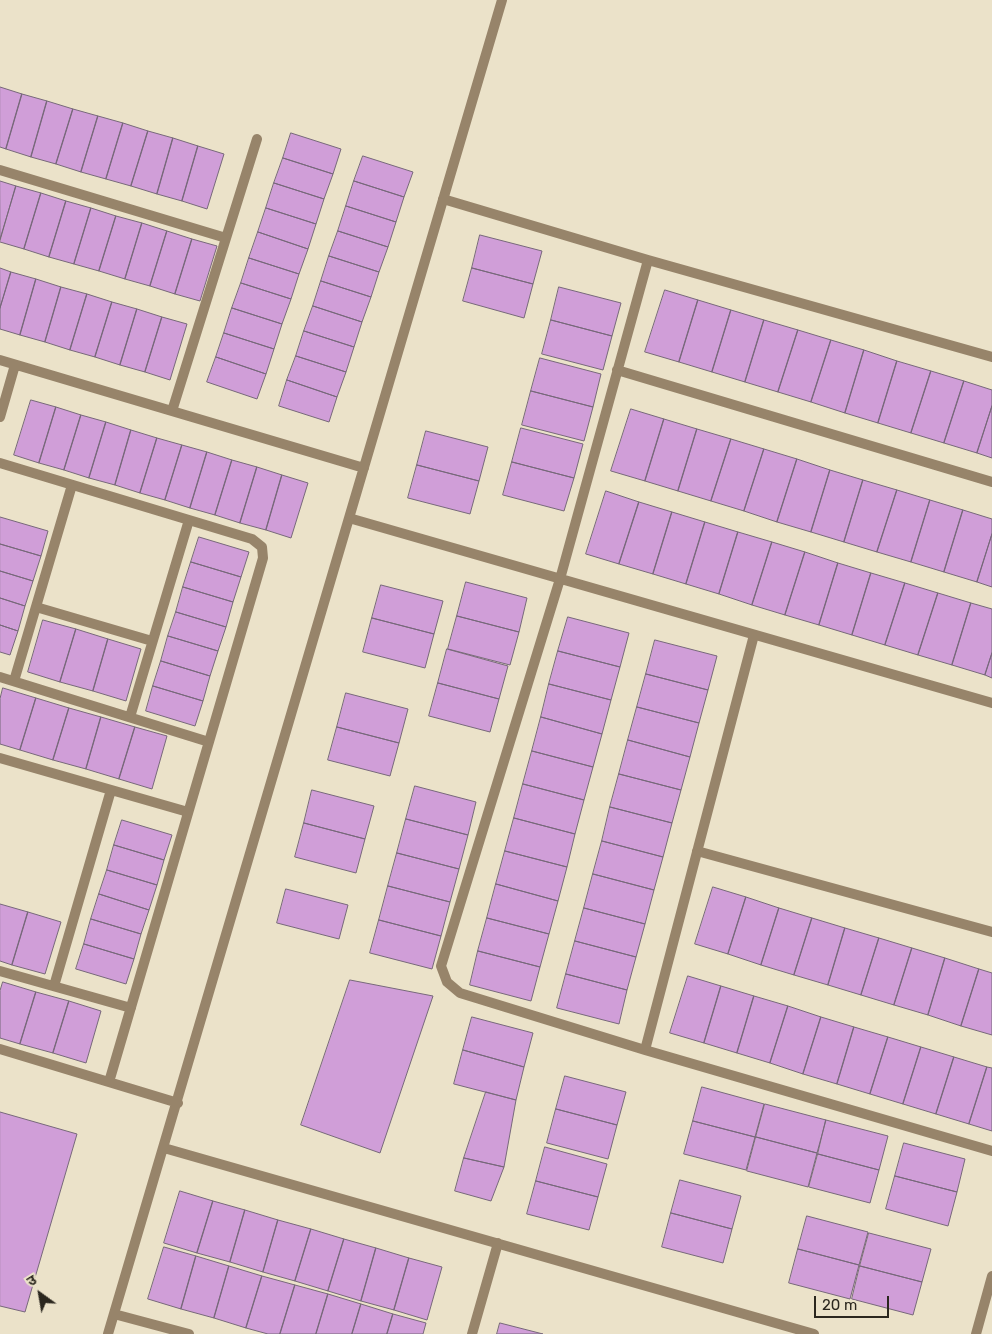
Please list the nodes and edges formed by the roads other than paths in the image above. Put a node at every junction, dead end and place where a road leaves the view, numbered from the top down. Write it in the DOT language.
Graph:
graph roads {
  1 [pos="502,0"];
  2 [pos="257,139"];
  3 [pos="0,170"];
  4 [pos="443,199"];
  5 [pos="226,238"];
  6 [pos="648,260"];
  7 [pos="992,357"];
  8 [pos="0,360"];
  9 [pos="15,365"];
  10 [pos="618,370"];
  11 [pos="172,411"];
  12 [pos="0,417"];
  13 [pos="0,464"];
  14 [pos="364,468"];
  15 [pos="992,482"];
  16 [pos="72,485"];
  17 [pos="349,518"];
  18 [pos="189,520"];
  19 [pos="560,579"];
  20 [pos="36,607"];
  21 [pos="754,635"];
  22 [pos="152,641"];
  23 [pos="0,677"];
  24 [pos="14,681"];
  25 [pos="992,704"];
  26 [pos="130,717"];
  27 [pos="209,742"];
  28 [pos="0,758"];
  29 [pos="111,790"];
  30 [pos="188,812"];
  31 [pos="697,851"];
  32 [pos="992,932"];
  33 [pos="0,971"];
  34 [pos="54,986"];
  35 [pos="131,1008"];
  36 [pos="0,1049"];
  37 [pos="645,1050"];
  38 [pos="109,1082"];
  39 [pos="178,1103"];
  40 [pos="164,1148"];
  41 [pos="992,1151"];
  42 [pos="498,1243"];
  43 [pos="992,1276"];
  44 [pos="114,1314"];
  45 [pos="108,1334"];
  46 [pos="189,1334"];
  47 [pos="472,1334"];
  48 [pos="814,1334"];
  49 [pos="976,1334"];
  1 -- 4 [label="street"];
  2 -- 5 [label="street"];
  3 -- 5 [label="street"];
  4 -- 6 [label="street"];
  4 -- 14 [label="street"];
  5 -- 11 [label="street"];
  6 -- 7 [label="street"];
  6 -- 10 [label="street"];
  8 -- 9 [label="street"];
  9 -- 11 [label="street"];
  9 -- 12 [label="street"];
  10 -- 15 [label="street"];
  10 -- 19 [label="street"];
  11 -- 14 [label="street"];
  13 -- 16 [label="street"];
  14 -- 17 [label="street"];
  16 -- 18 [label="street"];
  16 -- 20 [label="street"];
  17 -- 19 [label="street"];
  17 -- 39 [label="street"];
  18 -- 22 [label="street"];
  18 -- 27 [label="street"];
  19 -- 21 [label="street"];
  19 -- 37 [label="street"];
  20 -- 22 [label="street"];
  20 -- 24 [label="street"];
  21 -- 25 [label="street"];
  21 -- 31 [label="street"];
  22 -- 26 [label="street"];
  23 -- 24 [label="street"];
  24 -- 26 [label="street"];
  26 -- 27 [label="street"];
  27 -- 30 [label="street"];
  28 -- 29 [label="street"];
  29 -- 30 [label="street"];
  29 -- 34 [label="street"];
  30 -- 35 [label="street"];
  31 -- 32 [label="street"];
  31 -- 37 [label="street"];
  33 -- 34 [label="street"];
  34 -- 35 [label="street"];
  35 -- 38 [label="street"];
  36 -- 38 [label="street"];
  37 -- 41 [label="street"];
  38 -- 39 [label="street"];
  39 -- 40 [label="street"];
  40 -- 42 [label="street"];
  40 -- 44 [label="street"];
  42 -- 47 [label="street"];
  42 -- 48 [label="street"];
  43 -- 49 [label="street"];
  44 -- 45 [label="street"];
  44 -- 46 [label="street"];
}
